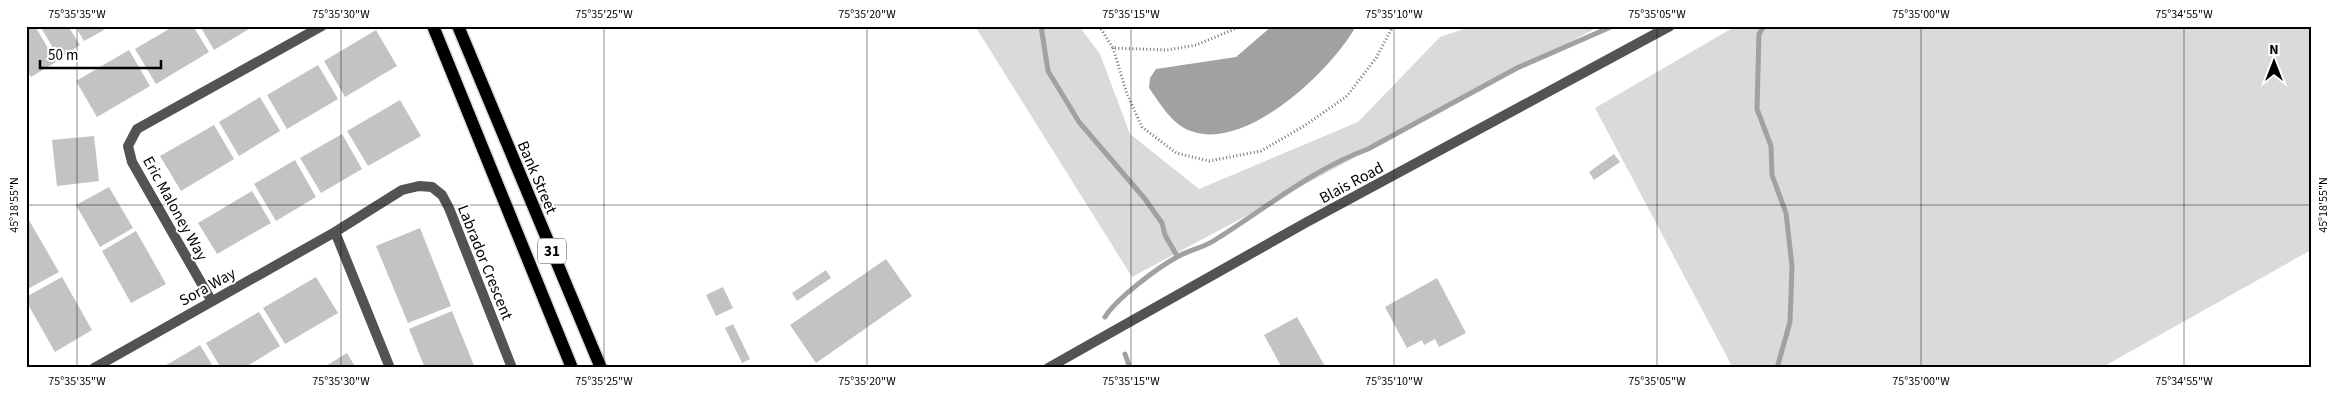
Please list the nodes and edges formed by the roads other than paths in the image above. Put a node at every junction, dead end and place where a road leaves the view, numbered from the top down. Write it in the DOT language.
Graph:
graph roads {
  1 [pos="322,26"];
  2 [pos="433,26"];
  3 [pos="458,26"];
  4 [pos="1670,26"];
  5 [pos="335,232"];
  6 [pos="211,300"];
  7 [pos="94,368"];
  8 [pos="390,368"];
  9 [pos="512,368"];
  10 [pos="572,368"];
  11 [pos="601,368"];
  12 [pos="1048,368"];
  1 -- 6 [label="street, Eric Maloney Way"];
  2 -- 10 [label="main road, 31"];
  3 -- 11 [label="main road, Bank Street / 31"];
  4 -- 12 [label="street, Blais Road"];
  5 -- 6 [label="street, Sora Way"];
  5 -- 8 [label="street"];
  5 -- 9 [label="street, Labrador Crescent"];
  6 -- 7 [label="street, Sora Way"];
}
